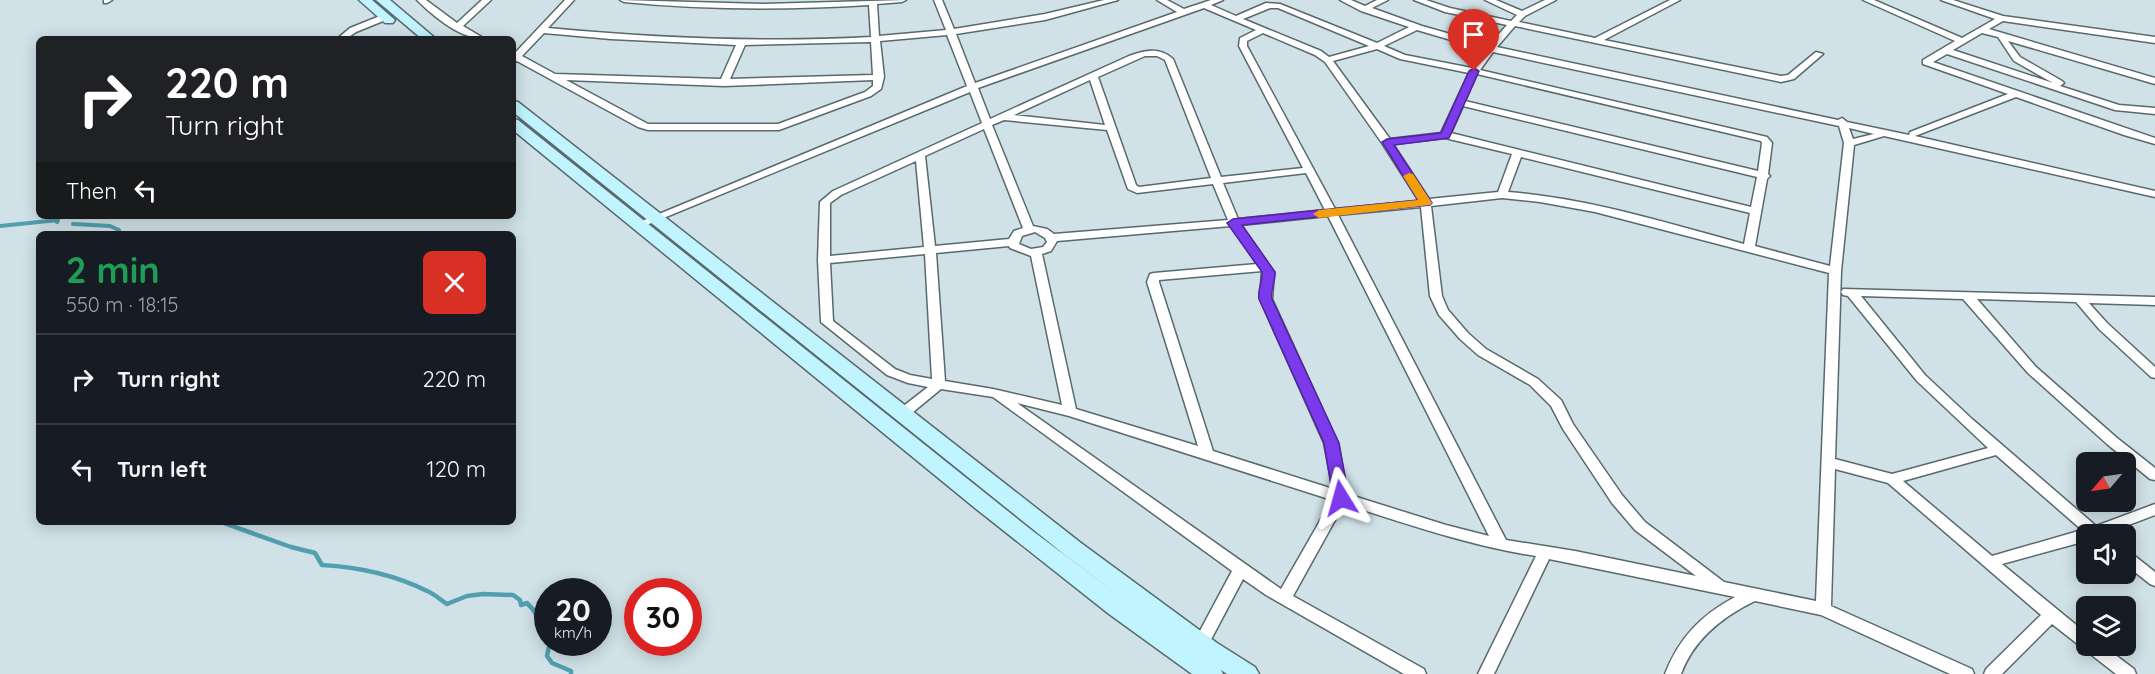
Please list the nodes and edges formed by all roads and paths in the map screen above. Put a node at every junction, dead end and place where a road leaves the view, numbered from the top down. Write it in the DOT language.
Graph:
graph roads {
  1 [pos="365,0"];
  2 [pos="382,0"];
  3 [pos="421,0"];
  4 [pos="487,0"];
  5 [pos="570,0"];
  6 [pos="624,0"];
  7 [pos="902,0"];
  8 [pos="938,0"];
  9 [pos="1114,0"];
  10 [pos="1161,0"];
  11 [pos="1219,0"];
  12 [pos="1344,0"];
  13 [pos="1384,0"];
  14 [pos="1418,0"];
  15 [pos="1489,0"];
  16 [pos="1552,0"];
  17 [pos="1676,0"];
  18 [pos="1867,0"];
  19 [pos="1945,0"];
  20 [pos="873,1"];
  21 [pos="1203,5"];
  22 [pos="1364,5"];
  23 [pos="1183,12"];
  24 [pos="1522,14"];
  25 [pos="385,17"];
  26 [pos="1236,18"];
  27 [pos="2002,18"];
  28 [pos="1513,24"];
  29 [pos="1417,26"];
  30 [pos="457,27"];
  31 [pos="540,30"];
  32 [pos="1263,30"];
  33 [pos="1982,30"];
  34 [pos="949,32"];
  35 [pos="344,36"];
  36 [pos="407,36"];
  37 [pos="426,36"];
  38 [pos="475,36"];
  39 [pos="2001,36"];
  40 [pos="876,38"];
  41 [pos="2133,38"];
  42 [pos="1962,40"];
  43 [pos="2155,40"];
  44 [pos="1595,41"];
  45 [pos="741,43"];
  46 [pos="1493,46"];
  47 [pos="1375,47"];
  48 [pos="2155,48"];
  49 [pos="1944,50"];
  50 [pos="1819,54"];
  51 [pos="516,55"];
  52 [pos="516,58"];
  53 [pos="1328,60"];
  54 [pos="1474,71"];
  55 [pos="551,76"];
  56 [pos="1093,76"];
  57 [pos="879,77"];
  58 [pos="2155,81"];
  59 [pos="724,83"];
  60 [pos="973,87"];
  61 [pos="2016,94"];
  62 [pos="2084,97"];
  63 [pos="1459,102"];
  64 [pos="516,108"];
  65 [pos="2118,108"];
  66 [pos="2155,111"];
  67 [pos="1001,117"];
  68 [pos="1842,122"];
  69 [pos="988,123"];
  70 [pos="516,125"];
  71 [pos="1111,128"];
  72 [pos="1883,134"];
  73 [pos="1913,134"];
  74 [pos="2127,134"];
  75 [pos="1445,135"];
  76 [pos="2155,141"];
  77 [pos="1387,142"];
  78 [pos="1849,143"];
  79 [pos="1948,145"];
  80 [pos="1517,153"];
  81 [pos="920,154"];
  82 [pos="1309,170"];
  83 [pos="1765,176"];
  84 [pos="1217,180"];
  85 [pos="2129,185"];
  86 [pos="2155,188"];
  87 [pos="2155,194"];
  88 [pos="1502,195"];
  89 [pos="1426,203"];
  90 [pos="1754,212"];
  91 [pos="1332,213"];
  92 [pos="648,220"];
  93 [pos="1233,223"];
  94 [pos="1029,230"];
  95 [pos="1051,238"];
  96 [pos="1013,242"];
  97 [pos="1749,248"];
  98 [pos="930,249"];
  99 [pos="1036,253"];
  100 [pos="824,260"];
  101 [pos="1266,267"];
  102 [pos="1835,271"];
  103 [pos="1835,292"];
  104 [pos="1851,292"];
  105 [pos="1967,296"];
  106 [pos="2079,298"];
  107 [pos="2155,301"];
  108 [pos="2155,374"];
  109 [pos="939,384"];
  110 [pos="993,393"];
  111 [pos="1070,412"];
  112 [pos="902,414"];
  113 [pos="1997,450"];
  114 [pos="1206,454"];
  115 [pos="1828,462"];
  116 [pos="2155,475"];
  117 [pos="1892,479"];
  118 [pos="1341,498"];
  119 [pos="2155,509"];
  120 [pos="2081,524"];
  121 [pos="2117,524"];
  122 [pos="2076,538"];
  123 [pos="1501,545"];
  124 [pos="1545,552"];
  125 [pos="1990,562"];
  126 [pos="2136,565"];
  127 [pos="1241,569"];
  128 [pos="2155,580"];
  129 [pos="1722,588"];
  130 [pos="1753,595"];
  131 [pos="1284,598"];
  132 [pos="1823,609"];
  133 [pos="2051,615"];
  134 [pos="2076,634"];
  135 [pos="1201,644"];
  136 [pos="2104,656"];
  137 [pos="1211,674"];
  138 [pos="1246,674"];
  139 [pos="1418,674"];
  140 [pos="1486,674"];
  141 [pos="1673,674"];
  142 [pos="1966,674"];
  143 [pos="1992,674"];
  144 [pos="2128,674"];
  1 -- 25 [label="main road"];
  2 -- 37 [label="main road"];
  3 -- 30 [label="street"];
  4 -- 30 [label="street"];
  5 -- 31 [label="street"];
  6 -- 20 [label="street"];
  7 -- 20 [label="street"];
  8 -- 34 [label="street"];
  9 -- 34 [label="street"];
  10 -- 23 [label="street"];
  11 -- 21 [label="street"];
  12 -- 22 [label="street"];
  13 -- 22 [label="street"];
  14 -- 28 [label="street"];
  15 -- 24 [label="street"];
  16 -- 24 [label="street"];
  17 -- 44 [label="street"];
  18 -- 42 [label="street"];
  19 -- 27 [label="street"];
  20 -- 40 [label="street"];
  21 -- 23 [label="street"];
  21 -- 26 [label="street"];
  22 -- 29 [label="street"];
  23 -- 60 [label="street"];
  24 -- 28 [label="street"];
  25 -- 35 [label="street"];
  25 -- 36 [label="main road"];
  26 -- 32 [label="street"];
  26 -- 47 [label="street"];
  27 -- 33 [label="street"];
  27 -- 41 [label="street"];
  28 -- 44 [label="street"];
  28 -- 46 [label="street"];
  29 -- 46 [label="street"];
  29 -- 47 [label="street"];
  30 -- 38 [label="street"];
  31 -- 45 [label="street"];
  31 -- 51 [label="street"];
  32 -- 53 [label="street"];
  32 -- 82 [label="street"];
  33 -- 39 [label="street"];
  33 -- 42 [label="street"];
  34 -- 40 [label="street"];
  34 -- 60 [label="street"];
  39 -- 58 [label="street"];
  39 -- 62 [label="street"];
  40 -- 45 [label="street"];
  40 -- 57 [label="street"];
  41 -- 43 [label="street"];
  41 -- 48 [label="street"];
  42 -- 49 [label="street"];
  44 -- 50 [label="street"];
  45 -- 59 [label="street"];
  46 -- 54 [label="street"];
  46 -- 68 [label="street"];
  47 -- 53 [label="street"];
  47 -- 54 [label="street"];
  49 -- 61 [label="street"];
  49 -- 62 [label="street"];
  52 -- 55 [label="street"];
  53 -- 77 [label="street"];
  54 -- 63 [label="street"];
  54 -- 83 [label="street"];
  55 -- 57 [label="street"];
  55 -- 59 [label="street"];
  56 -- 67 [label="street"];
  56 -- 71 [label="street"];
  56 -- 84 [label="street"];
  57 -- 59 [label="street"];
  60 -- 69 [label="street"];
  60 -- 92 [label="street"];
  61 -- 73 [label="street"];
  61 -- 74 [label="street"];
  62 -- 65 [label="street"];
  63 -- 75 [label="street"];
  63 -- 83 [label="street"];
  64 -- 92 [label="main road"];
  65 -- 66 [label="street"];
  65 -- 74 [label="street"];
  67 -- 69 [label="street"];
  67 -- 71 [label="street"];
  68 -- 72 [label="street"];
  68 -- 73 [label="street"];
  68 -- 78 [label="street"];
  69 -- 81 [label="street"];
  69 -- 94 [label="street"];
  70 -- 92 [label="main road"];
  71 -- 84 [label="street"];
  72 -- 78 [label="street"];
  72 -- 79 [label="street"];
  73 -- 79 [label="street"];
  74 -- 76 [label="street"];
  75 -- 77 [label="street"];
  75 -- 80 [label="street"];
  77 -- 89 [label="street"];
  78 -- 102 [label="street"];
  79 -- 85 [label="street"];
  80 -- 88 [label="street"];
  80 -- 90 [label="street"];
  81 -- 98 [label="street"];
  81 -- 100 [label="street"];
  82 -- 84 [label="street"];
  82 -- 91 [label="street"];
  83 -- 90 [label="street"];
  84 -- 93 [label="street"];
  85 -- 86 [label="street"];
  85 -- 87 [label="street"];
  88 -- 89 [label="street"];
  88 -- 97 [label="street"];
  89 -- 91 [label="street"];
  89 -- 129 [label="street"];
  90 -- 97 [label="street"];
  91 -- 93 [label="street"];
  91 -- 123 [label="street"];
  92 -- 112 [label="main road"];
  92 -- 137 [label="main road"];
  93 -- 95 [label="street"];
  93 -- 101 [label="street"];
  94 -- 95 [label="street"];
  94 -- 96 [label="street"];
  95 -- 99 [label="street"];
  96 -- 98 [label="street"];
  96 -- 99 [label="street"];
  97 -- 102 [label="street"];
  98 -- 100 [label="street"];
  98 -- 109 [label="street"];
  99 -- 111 [label="street"];
  100 -- 109 [label="street"];
  101 -- 114 [label="street"];
  101 -- 118 [label="street"];
  102 -- 103 [label="street"];
  103 -- 104 [label="street"];
  103 -- 115 [label="street"];
  104 -- 105 [label="street"];
  104 -- 113 [label="street"];
  105 -- 106 [label="street"];
  105 -- 116 [label="street"];
  106 -- 107 [label="street"];
  106 -- 108 [label="street"];
  109 -- 110 [label="street"];
  109 -- 112 [label="street"];
  110 -- 111 [label="street"];
  110 -- 127 [label="street"];
  111 -- 114 [label="street"];
  112 -- 135 [label="main road"];
  113 -- 117 [label="street"];
  113 -- 120 [label="street"];
  114 -- 118 [label="street"];
  115 -- 117 [label="street"];
  115 -- 132 [label="street"];
  117 -- 125 [label="street"];
  118 -- 123 [label="street"];
  118 -- 131 [label="street"];
  119 -- 121 [label="street"];
  122 -- 125 [label="street"];
  123 -- 124 [label="street"];
  124 -- 129 [label="street"];
  124 -- 140 [label="street"];
  125 -- 133 [label="street"];
  126 -- 128 [label="street"];
  127 -- 131 [label="street"];
  127 -- 135 [label="street"];
  129 -- 130 [label="street"];
  130 -- 132 [label="street"];
  130 -- 141 [label="street"];
  131 -- 139 [label="street"];
  132 -- 142 [label="street"];
  133 -- 134 [label="street"];
  133 -- 143 [label="street"];
  135 -- 138 [label="main road"];
  136 -- 144 [label="street"];
}
